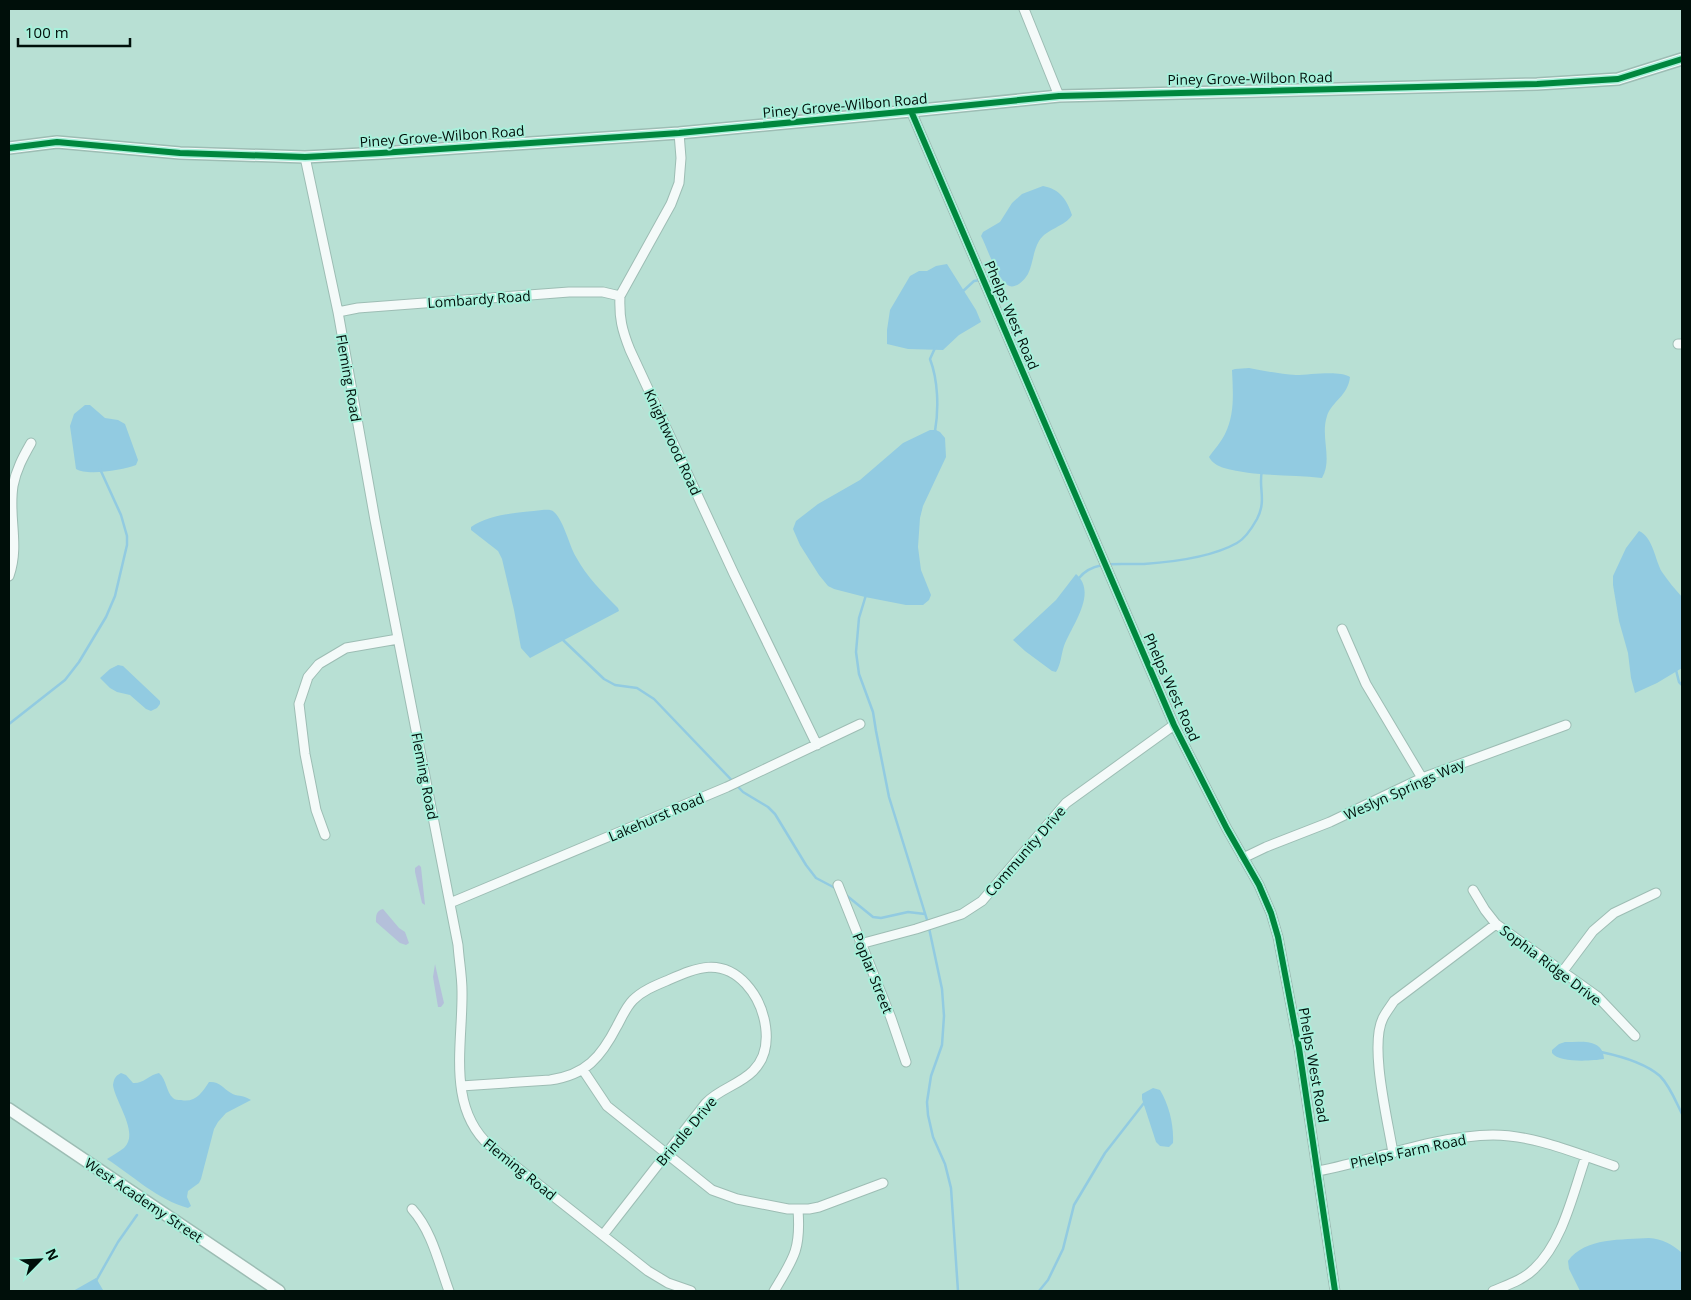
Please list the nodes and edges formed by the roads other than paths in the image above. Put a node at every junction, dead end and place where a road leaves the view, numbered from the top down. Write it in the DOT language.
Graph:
graph roads {
  1 [pos="1024,9"];
  2 [pos="1682,59"];
  3 [pos="1059,96"];
  4 [pos="911,111"];
  5 [pos="680,133"];
  6 [pos="9,148"];
  7 [pos="305,157"];
  8 [pos="620,296"];
  9 [pos="338,312"];
  10 [pos="31,443"];
  11 [pos="9,576"];
  12 [pos="1342,629"];
  13 [pos="398,639"];
  14 [pos="860,724"];
  15 [pos="1566,724"];
  16 [pos="1174,725"];
  17 [pos="817,745"];
  18 [pos="1422,778"];
  19 [pos="325,835"];
  20 [pos="1243,858"];
  21 [pos="838,885"];
  22 [pos="1473,890"];
  23 [pos="1656,893"];
  24 [pos="450,903"];
  25 [pos="1496,924"];
  26 [pos="860,944"];
  27 [pos="1563,971"];
  28 [pos="1635,1036"];
  29 [pos="906,1062"];
  30 [pos="583,1070"];
  31 [pos="461,1086"];
  32 [pos="9,1109"];
  33 [pos="1394,1153"];
  34 [pos="666,1154"];
  35 [pos="1586,1156"];
  36 [pos="1614,1166"];
  37 [pos="1318,1171"];
  38 [pos="883,1183"];
  39 [pos="412,1209"];
  40 [pos="798,1210"];
  41 [pos="602,1235"];
  42 [pos="1515,1287"];
  43 [pos="278,1291"];
  44 [pos="449,1291"];
  45 [pos="691,1291"];
  46 [pos="774,1291"];
  47 [pos="1335,1291"];
  48 [pos="1493,1291"];
  1 -- 3 [label="street"];
  2 -- 3 [label="street, Piney Grove-Wilbon Road"];
  3 -- 4 [label="street, Piney Grove-Wilbon Road"];
  4 -- 5 [label="street, Piney Grove-Wilbon Road"];
  4 -- 16 [label="street, Phelps West Road"];
  5 -- 7 [label="street, Piney Grove-Wilbon Road"];
  5 -- 8 [label="street"];
  6 -- 7 [label="street, Piney Grove-Wilbon Road"];
  7 -- 9 [label="street, Fleming Road"];
  8 -- 9 [label="street, Lombardy Road"];
  8 -- 17 [label="street, Knightwood Road"];
  9 -- 13 [label="street, Fleming Road"];
  10 -- 11 [label="street"];
  12 -- 18 [label="street"];
  13 -- 19 [label="street"];
  13 -- 24 [label="street, Fleming Road"];
  14 -- 17 [label="street, Lakehurst Road"];
  15 -- 18 [label="street, Weslyn Springs Way"];
  16 -- 20 [label="street, Phelps West Road"];
  16 -- 26 [label="street, Community Drive"];
  17 -- 24 [label="street, Lakehurst Road"];
  18 -- 20 [label="street, Weslyn Springs Way"];
  20 -- 37 [label="street, Phelps West Road"];
  21 -- 26 [label="street, Poplar Street"];
  22 -- 25 [label="street, Sophia Ridge Drive"];
  23 -- 27 [label="street"];
  24 -- 31 [label="street, Fleming Road"];
  25 -- 27 [label="street, Sophia Ridge Drive"];
  25 -- 33 [label="street"];
  26 -- 29 [label="street, Poplar Street"];
  27 -- 28 [label="street, Sophia Ridge Drive"];
  30 -- 31 [label="street, Brindle Drive"];
  30 -- 34 [label="street"];
  30 -- 34 [label="street, Brindle Drive"];
  31 -- 41 [label="street, Fleming Road"];
  32 -- 43 [label="street, West Academy Street"];
  33 -- 35 [label="street, Phelps Farm Road"];
  33 -- 37 [label="street, Phelps Farm Road"];
  34 -- 40 [label="street"];
  34 -- 41 [label="street, Brindle Drive"];
  35 -- 36 [label="street, Phelps Farm Road"];
  35 -- 42 [label="street"];
  37 -- 47 [label="street, Phelps West Road"];
  38 -- 40 [label="street"];
  39 -- 44 [label="street"];
  40 -- 46 [label="street"];
  41 -- 45 [label="street, Fleming Road"];
  42 -- 48 [label="street"];
}
